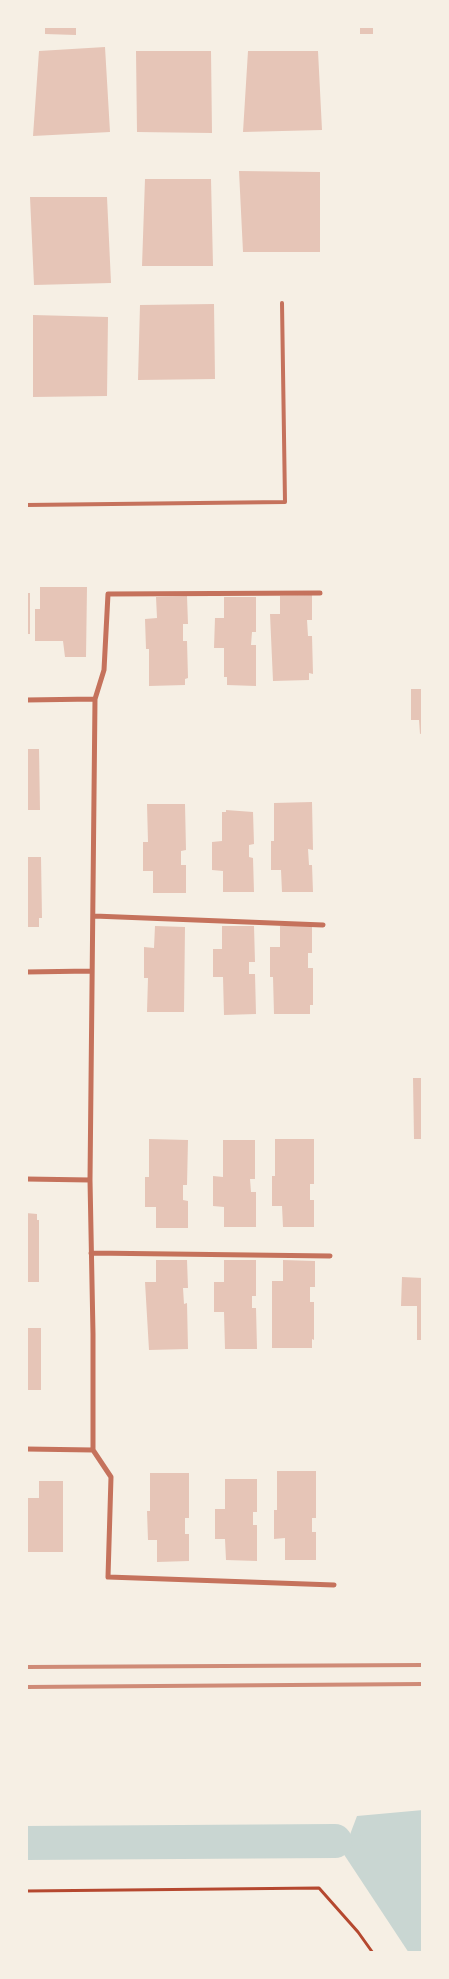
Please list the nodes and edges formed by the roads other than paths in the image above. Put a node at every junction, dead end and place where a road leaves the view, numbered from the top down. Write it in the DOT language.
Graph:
graph roads {
  1 [pos="282,303"];
  2 [pos="26,505"];
  3 [pos="320,593"];
  4 [pos="95,699"];
  5 [pos="26,700"];
  6 [pos="94,916"];
  7 [pos="324,926"];
  8 [pos="91,971"];
  9 [pos="26,972"];
  10 [pos="26,1179"];
  11 [pos="90,1180"];
  12 [pos="91,1253"];
  13 [pos="330,1256"];
  14 [pos="26,1449"];
  15 [pos="93,1450"];
  16 [pos="334,1585"];
  1 -- 2 [label="lane"];
  3 -- 4 [label="street"];
  4 -- 5 [label="street"];
  4 -- 6 [label="street"];
  6 -- 7 [label="street"];
  6 -- 8 [label="street"];
  8 -- 9 [label="street"];
  8 -- 11 [label="street"];
  10 -- 11 [label="street"];
  11 -- 12 [label="street"];
  12 -- 13 [label="street"];
  12 -- 15 [label="street"];
  14 -- 15 [label="street"];
  15 -- 16 [label="street"];
}
